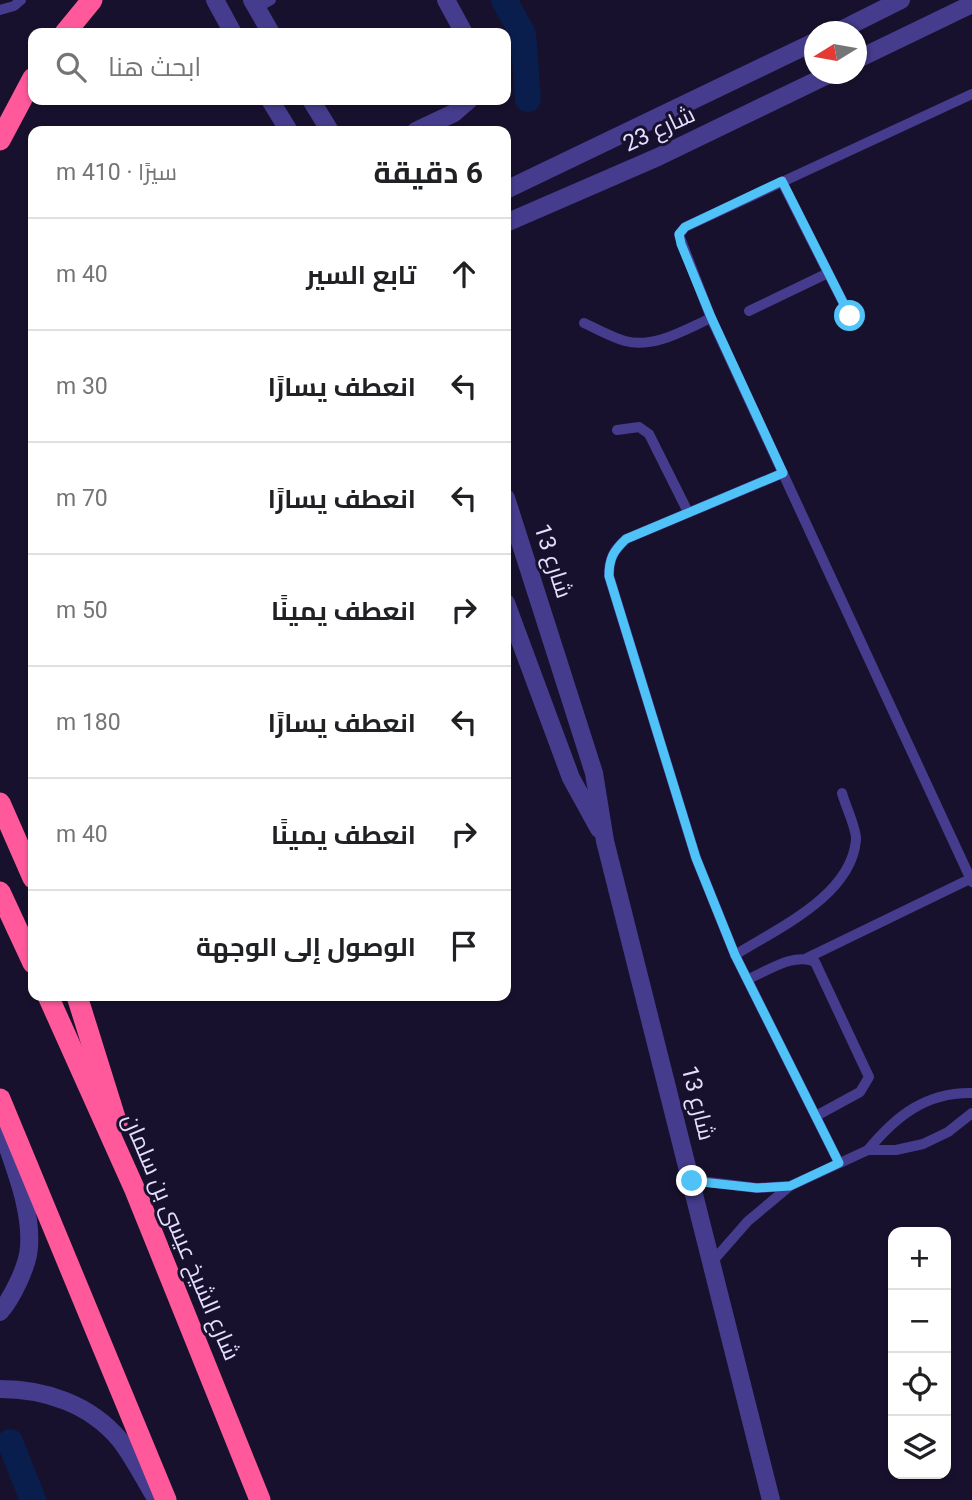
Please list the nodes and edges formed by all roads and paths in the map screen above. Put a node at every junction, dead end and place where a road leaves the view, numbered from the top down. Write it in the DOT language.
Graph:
graph roads {
  1 [pos="21,0"];
  2 [pos="92,0"];
  3 [pos="215,0"];
  4 [pos="446,0"];
  5 [pos="901,0"];
  6 [pos="260,3"];
  7 [pos="972,4"];
  8 [pos="0,10"];
  9 [pos="859,21"];
  10 [pos="69,28"];
  11 [pos="230,28"];
  12 [pos="269,28"];
  13 [pos="461,28"];
  14 [pos="804,47"];
  15 [pos="867,56"];
  16 [pos="809,84"];
  17 [pos="28,87"];
  18 [pos="972,94"];
  19 [pos="273,105"];
  20 [pos="314,105"];
  21 [pos="463,105"];
  22 [pos="286,126"];
  23 [pos="327,126"];
  24 [pos="427,126"];
  25 [pos="0,140"];
  26 [pos="782,181"];
  27 [pos="511,186"];
  28 [pos="511,223"];
  29 [pos="828,273"];
  30 [pos="749,311"];
  31 [pos="850,316"];
  32 [pos="711,317"];
  33 [pos="584,323"];
  34 [pos="617,430"];
  35 [pos="783,473"];
  36 [pos="688,512"];
  37 [pos="511,514"];
  38 [pos="511,616"];
  39 [pos="842,793"];
  40 [pos="0,803"];
  41 [pos="605,841"];
  42 [pos="28,867"];
  43 [pos="971,881"];
  44 [pos="0,892"];
  45 [pos="28,951"];
  46 [pos="735,955"];
  47 [pos="807,958"];
  48 [pos="748,979"];
  49 [pos="50,1001"];
  50 [pos="79,1001"];
  51 [pos="972,1093"];
  52 [pos="0,1099"];
  53 [pos="972,1113"];
  54 [pos="816,1116"];
  55 [pos="0,1124"];
  56 [pos="868,1150"];
  57 [pos="839,1163"];
  58 [pos="692,1181"];
  59 [pos="790,1186"];
  60 [pos="135,1191"];
  61 [pos="712,1262"];
  62 [pos="0,1312"];
  63 [pos="0,1389"];
  64 [pos="157,1500"];
  65 [pos="166,1500"];
  66 [pos="260,1500"];
  67 [pos="771,1500"];
  1 -- 8 [label="lane"];
  2 -- 10 [label="highway"];
  3 -- 11 [label="street"];
  4 -- 13 [label="street"];
  5 -- 9 [label="street"];
  6 -- 12 [label="street"];
  7 -- 15 [label="street"];
  14 -- 27 [label="street, شارع 23"];
  16 -- 28 [label="street, شارع 23"];
  17 -- 25 [label="highway"];
  18 -- 26 [label="lane"];
  19 -- 22 [label="street"];
  20 -- 23 [label="street"];
  21 -- 24 [label="street"];
  26 -- 29 [label="lane"];
  26 -- 32 [label="lane"];
  29 -- 30 [label="lane"];
  29 -- 31 [label="lane"];
  32 -- 33 [label="lane"];
  32 -- 35 [label="lane"];
  34 -- 36 [label="lane"];
  35 -- 36 [label="lane"];
  35 -- 43 [label="lane"];
  36 -- 46 [label="lane"];
  37 -- 41 [label="street, شارع 13"];
  38 -- 41 [label="street, شارع 13"];
  39 -- 46 [label="lane"];
  40 -- 42 [label="highway"];
  41 -- 58 [label="street, شارع 13"];
  43 -- 47 [label="lane"];
  44 -- 45 [label="highway"];
  46 -- 48 [label="lane"];
  47 -- 48 [label="lane"];
  47 -- 54 [label="lane"];
  48 -- 54 [label="lane"];
  49 -- 60 [label="highway, شارع الشيخ عيسى بن سلمان"];
  50 -- 60 [label="highway"];
  51 -- 56 [label="lane"];
  52 -- 65 [label="highway"];
  53 -- 56 [label="lane"];
  54 -- 57 [label="lane"];
  55 -- 62 [label="street"];
  56 -- 57 [label="lane"];
  57 -- 59 [label="lane"];
  58 -- 59 [label="lane"];
  58 -- 61 [label="street, شارع 13"];
  59 -- 61 [label="lane"];
  60 -- 66 [label="highway, شارع الشيخ عيسى بن سلمان"];
  61 -- 67 [label="street, شارع 13"];
  63 -- 64 [label="street"];
}
